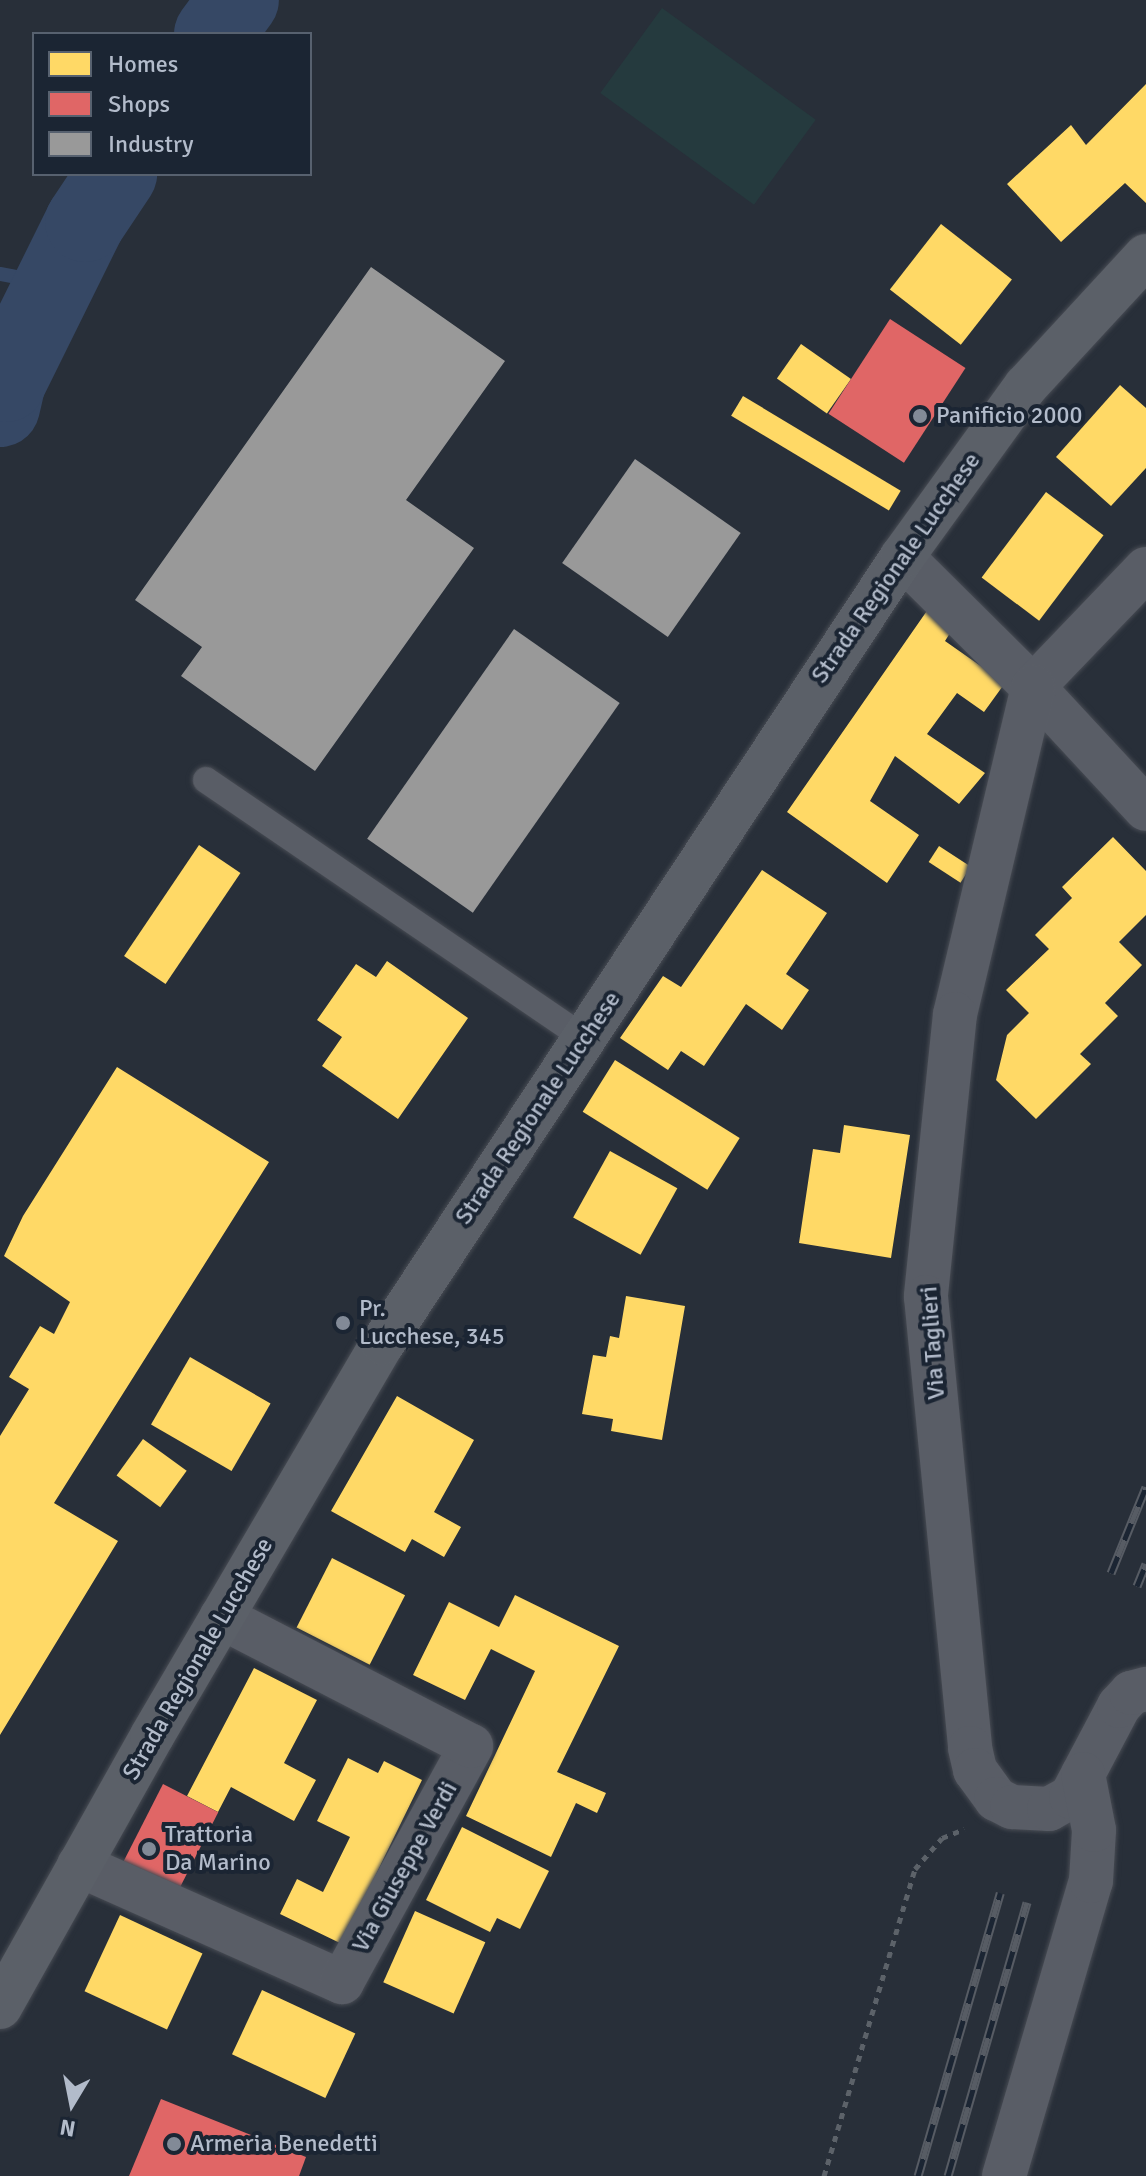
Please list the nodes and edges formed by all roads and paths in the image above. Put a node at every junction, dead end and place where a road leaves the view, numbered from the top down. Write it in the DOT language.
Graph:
graph roads {
  1 [pos="1146,256"];
  2 [pos="902,557"];
  3 [pos="1146,569"];
  4 [pos="1033,687"];
  5 [pos="206,780"];
  6 [pos="1146,809"];
  7 [pos="584,1038"];
  8 [pos="221,1617"];
  9 [pos="1146,1689"];
  10 [pos="1083,1774"];
  11 [pos="996,1799"];
  12 [pos="79,1865"];
  13 [pos="0,2007"];
  14 [pos="824,2176"];
  15 [pos="1004,2176"];
  1 -- 2 [label="main road, Strada Regionale Lucchese"];
  2 -- 4 [label="street"];
  2 -- 7 [label="main road, Strada Regionale Lucchese"];
  3 -- 4 [label="street"];
  4 -- 6 [label="street"];
  4 -- 11 [label="street, Via Taglieri"];
  5 -- 7 [label="lane"];
  7 -- 8 [label="main road, Strada Regionale Lucchese"];
  8 -- 12 [label="main road, Strada Regionale Lucchese"];
  8 -- 12 [label="street, Via Giuseppe Verdi"];
  9 -- 10 [label="street"];
  10 -- 11 [label="street"];
  10 -- 15 [label="street"];
  11 -- 14 [label="path"];
  12 -- 13 [label="main road, Strada Regionale Lucchese"];
}
